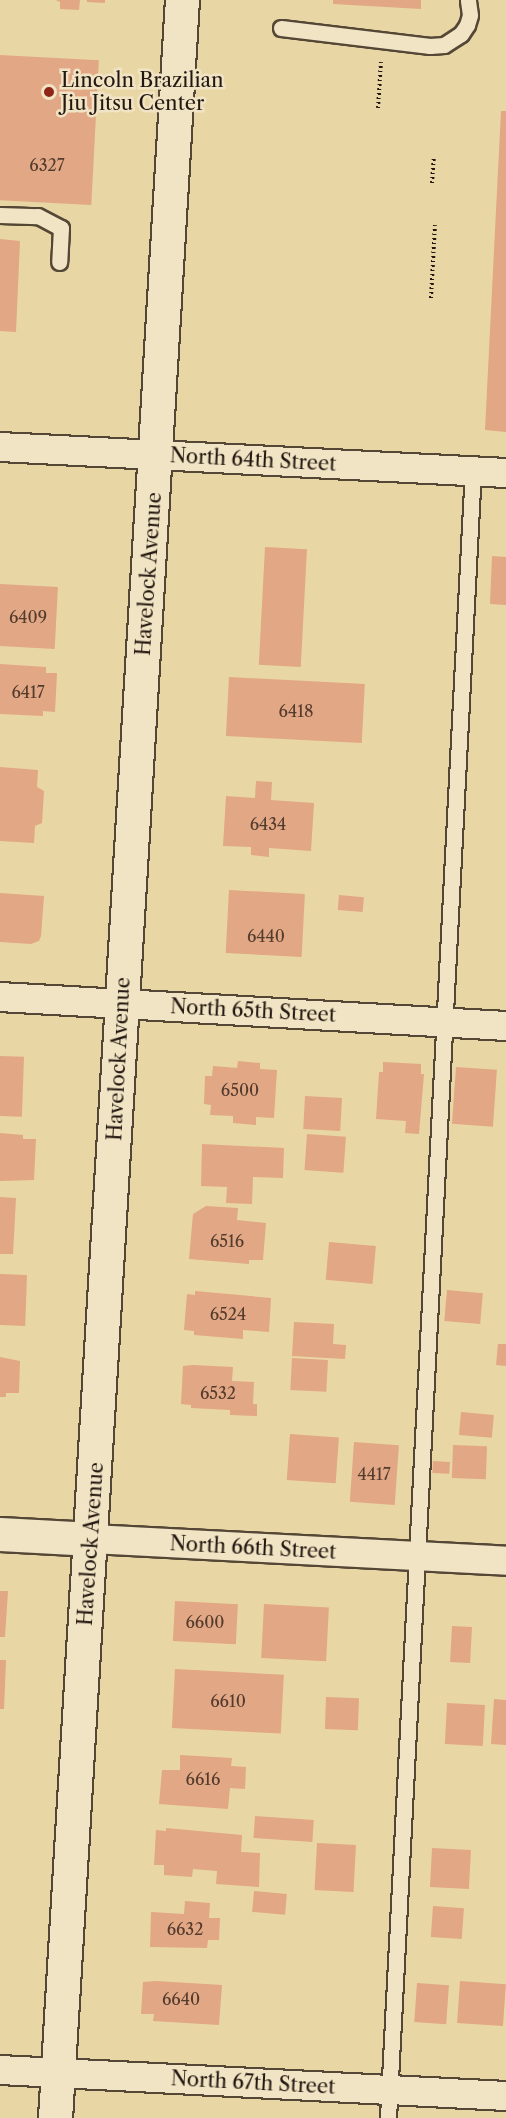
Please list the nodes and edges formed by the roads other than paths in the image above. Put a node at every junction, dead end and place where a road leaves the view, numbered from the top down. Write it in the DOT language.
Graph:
graph roads {
  1 [pos="182,0"];
  2 [pos="468,0"];
  3 [pos="281,28"];
  4 [pos="0,215"];
  5 [pos="59,261"];
  6 [pos="0,447"];
  7 [pos="156,455"];
  8 [pos="473,471"];
  9 [pos="506,473"];
  10 [pos="0,997"];
  11 [pos="122,1003"];
  12 [pos="443,1022"];
  13 [pos="506,1026"];
  14 [pos="0,1534"];
  15 [pos="92,1539"];
  16 [pos="417,1556"];
  17 [pos="506,1561"];
  18 [pos="0,2070"];
  19 [pos="57,2073"];
  20 [pos="390,2090"];
  21 [pos="506,2096"];
  22 [pos="55,2118"];
  23 [pos="388,2118"];
  1 -- 7 [label="main road, Havelock Avenue"];
  2 -- 3 [label="lane"];
  4 -- 5 [label="lane"];
  6 -- 7 [label="street, North 64th Street"];
  7 -- 8 [label="street, North 64th Street"];
  7 -- 11 [label="main road, Havelock Avenue"];
  8 -- 9 [label="street, North 64th Street"];
  8 -- 12 [label="lane"];
  10 -- 11 [label="street, North 65th Street"];
  11 -- 12 [label="street, North 65th Street"];
  11 -- 15 [label="main road, Havelock Avenue"];
  12 -- 13 [label="street, North 65th Street"];
  12 -- 16 [label="lane"];
  14 -- 15 [label="main road, North 66th Street"];
  15 -- 16 [label="street, North 66th Street"];
  15 -- 19 [label="main road, Havelock Avenue"];
  16 -- 17 [label="street, North 66th Street"];
  16 -- 20 [label="lane"];
  18 -- 19 [label="street, North 67th Street"];
  19 -- 20 [label="street, North 67th Street"];
  19 -- 22 [label="main road, Havelock Avenue"];
  20 -- 21 [label="street, North 67th Street"];
  20 -- 23 [label="lane"];
}
